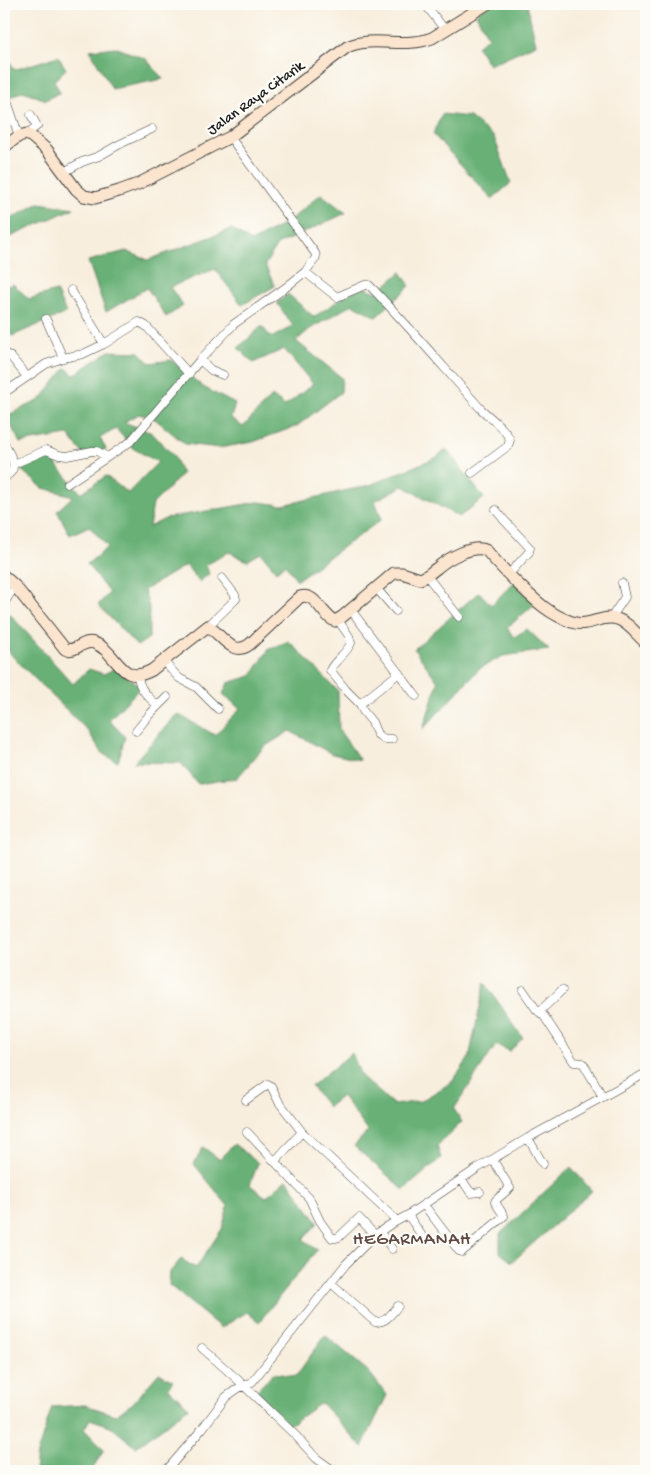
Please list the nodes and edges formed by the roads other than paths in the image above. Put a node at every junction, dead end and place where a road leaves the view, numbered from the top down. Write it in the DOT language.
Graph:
graph roads {
  1 [pos="425,4"];
  2 [pos="486,4"];
  3 [pos="445,30"];
  4 [pos="5,95"];
  5 [pos="31,115"];
  6 [pos="152,129"];
  7 [pos="23,135"];
  8 [pos="230,137"];
  9 [pos="4,147"];
  10 [pos="64,172"];
  11 [pos="305,272"];
  12 [pos="71,290"];
  13 [pos="46,318"];
  14 [pos="104,344"];
  15 [pos="4,353"];
  16 [pos="63,358"];
  17 [pos="200,360"];
  18 [pos="190,374"];
  19 [pos="223,375"];
  20 [pos="27,377"];
  21 [pos="4,393"];
  22 [pos="4,443"];
  23 [pos="107,457"];
  24 [pos="14,464"];
  25 [pos="472,473"];
  26 [pos="4,478"];
  27 [pos="67,484"];
  28 [pos="496,510"];
  29 [pos="509,574"];
  30 [pos="4,576"];
  31 [pos="427,576"];
  32 [pos="222,578"];
  33 [pos="622,583"];
  34 [pos="15,586"];
  35 [pos="376,588"];
  36 [pos="4,603"];
  37 [pos="351,610"];
  38 [pos="396,611"];
  39 [pos="459,617"];
  40 [pos="611,618"];
  41 [pos="338,620"];
  42 [pos="208,626"];
  43 [pos="646,643"];
  44 [pos="163,661"];
  45 [pos="399,674"];
  46 [pos="138,676"];
  47 [pos="416,696"];
  48 [pos="167,697"];
  49 [pos="360,704"];
  50 [pos="158,706"];
  51 [pos="218,709"];
  52 [pos="136,732"];
  53 [pos="392,739"];
  54 [pos="523,990"];
  55 [pos="562,990"];
  56 [pos="540,1012"];
  57 [pos="645,1076"];
  58 [pos="603,1097"];
  59 [pos="246,1100"];
  60 [pos="247,1132"];
  61 [pos="302,1132"];
  62 [pos="528,1138"];
  63 [pos="493,1160"];
  64 [pos="275,1161"];
  65 [pos="543,1164"];
  66 [pos="462,1180"];
  67 [pos="480,1192"];
  68 [pos="424,1204"];
  69 [pos="408,1215"];
  70 [pos="397,1221"];
  71 [pos="378,1234"];
  72 [pos="422,1236"];
  73 [pos="392,1249"];
  74 [pos="331,1284"];
  75 [pos="398,1306"];
  76 [pos="202,1348"];
  77 [pos="244,1386"];
  78 [pos="166,1471"];
  79 [pos="334,1471"];
  1 -- 3 [label="street"];
  2 -- 3 [label="street, Jalan Raya Citarik"];
  3 -- 8 [label="street, Jalan Raya Citarik"];
  4 -- 7 [label="street"];
  5 -- 7 [label="street"];
  6 -- 10 [label="street"];
  7 -- 9 [label="street"];
  7 -- 10 [label="street, Jalan Raya Citarik"];
  8 -- 10 [label="street, Jalan Raya Citarik"];
  8 -- 11 [label="street"];
  11 -- 17 [label="street"];
  11 -- 25 [label="street"];
  12 -- 14 [label="street"];
  13 -- 16 [label="street"];
  14 -- 16 [label="street"];
  14 -- 18 [label="street"];
  15 -- 20 [label="street"];
  16 -- 20 [label="street"];
  17 -- 18 [label="street"];
  17 -- 19 [label="street"];
  18 -- 23 [label="street"];
  20 -- 21 [label="street"];
  22 -- 24 [label="street"];
  23 -- 24 [label="street"];
  23 -- 27 [label="street"];
  24 -- 26 [label="street"];
  28 -- 29 [label="street"];
  29 -- 31 [label="street"];
  29 -- 40 [label="street"];
  30 -- 34 [label="street"];
  31 -- 35 [label="street"];
  31 -- 39 [label="street"];
  32 -- 42 [label="street"];
  33 -- 40 [label="street"];
  34 -- 36 [label="street"];
  34 -- 46 [label="street"];
  35 -- 37 [label="street"];
  35 -- 38 [label="street"];
  37 -- 41 [label="street"];
  37 -- 45 [label="street"];
  40 -- 43 [label="street"];
  41 -- 42 [label="street"];
  41 -- 49 [label="street"];
  42 -- 44 [label="street"];
  44 -- 46 [label="street"];
  44 -- 51 [label="street"];
  45 -- 47 [label="street"];
  45 -- 49 [label="street"];
  46 -- 50 [label="street"];
  48 -- 50 [label="street"];
  49 -- 53 [label="street"];
  50 -- 52 [label="street"];
  54 -- 56 [label="street"];
  55 -- 56 [label="street"];
  56 -- 58 [label="street"];
  57 -- 58 [label="street"];
  58 -- 62 [label="street"];
  59 -- 61 [label="street"];
  60 -- 64 [label="street"];
  61 -- 64 [label="street"];
  61 -- 70 [label="street"];
  62 -- 63 [label="street"];
  62 -- 65 [label="street"];
  63 -- 66 [label="street"];
  63 -- 68 [label="street"];
  64 -- 71 [label="street"];
  66 -- 67 [label="street"];
  66 -- 68 [label="street"];
  68 -- 69 [label="street"];
  69 -- 70 [label="street"];
  69 -- 72 [label="street"];
  70 -- 71 [label="street"];
  71 -- 73 [label="street"];
  71 -- 74 [label="street"];
  74 -- 75 [label="street"];
  74 -- 77 [label="street"];
  76 -- 77 [label="street"];
  77 -- 78 [label="street"];
  77 -- 79 [label="street"];
}
